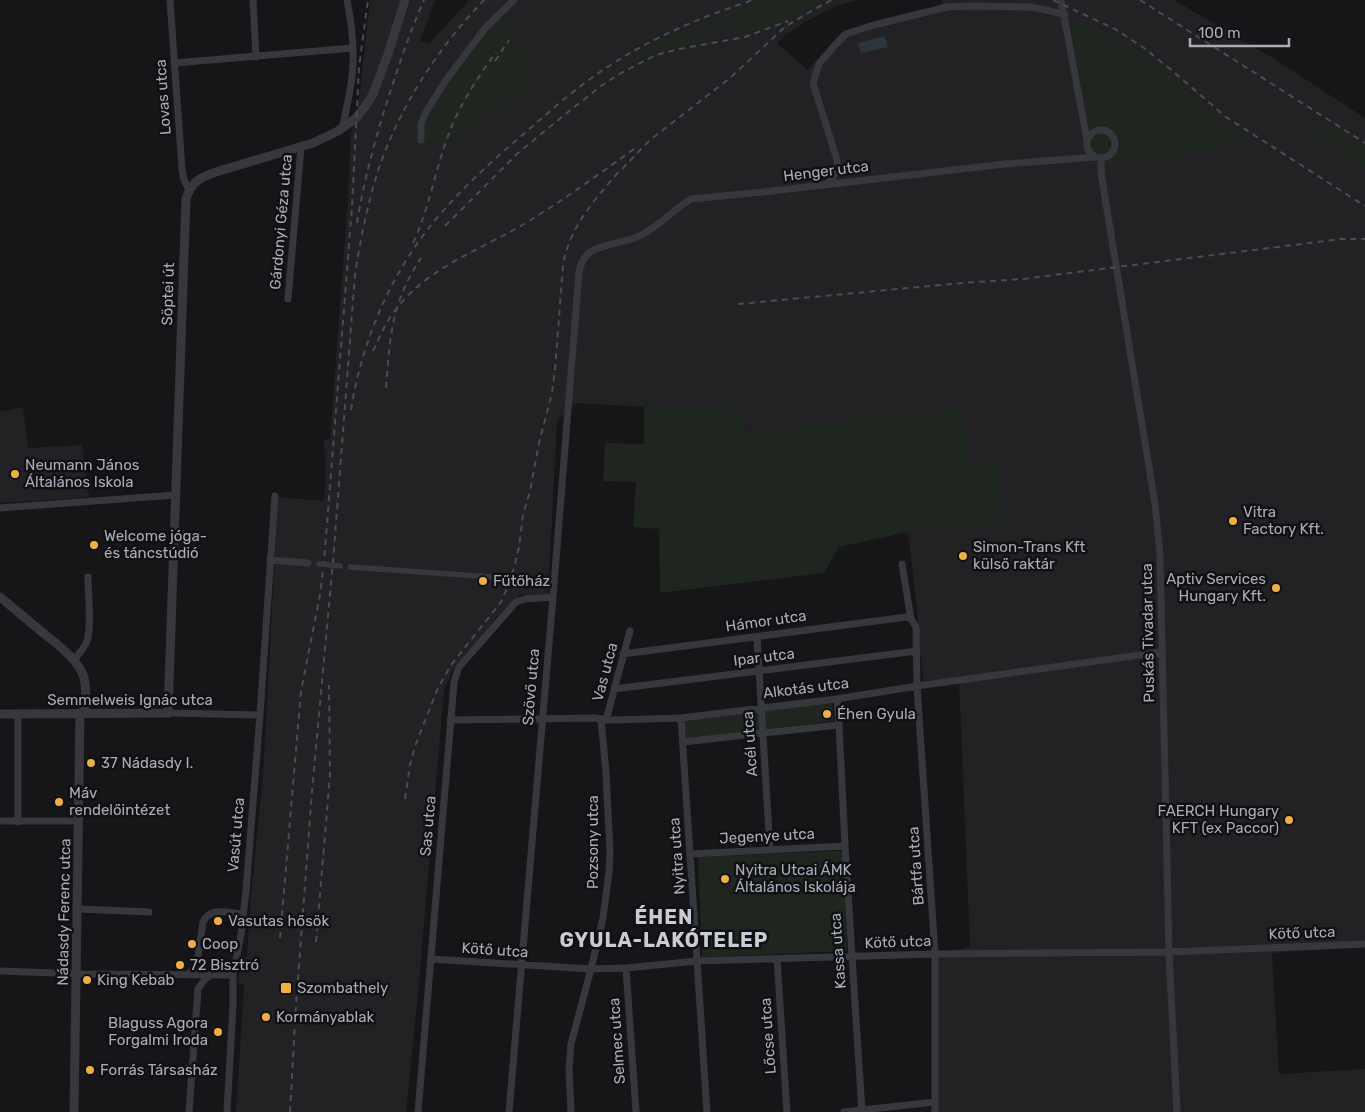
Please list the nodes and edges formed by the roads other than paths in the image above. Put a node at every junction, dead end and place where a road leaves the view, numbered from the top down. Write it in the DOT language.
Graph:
graph roads {
  1 [pos="170,0"];
  2 [pos="253,0"];
  3 [pos="347,0"];
  4 [pos="405,0"];
  5 [pos="514,0"];
  6 [pos="1061,0"];
  7 [pos="1065,15"];
  8 [pos="353,48"];
  9 [pos="256,57"];
  10 [pos="174,63"];
  11 [pos="342,129"];
  12 [pos="421,140"];
  13 [pos="1087,140"];
  14 [pos="301,147"];
  15 [pos="1098,158"];
  16 [pos="826,184"];
  17 [pos="189,190"];
  18 [pos="580,265"];
  19 [pos="288,298"];
  20 [pos="175,495"];
  21 [pos="274,496"];
  22 [pos="0,508"];
  23 [pos="270,560"];
  24 [pos="308,563"];
  25 [pos="319,564"];
  26 [pos="902,564"];
  27 [pos="340,566"];
  28 [pos="350,567"];
  29 [pos="88,577"];
  30 [pos="519,579"];
  31 [pos="534,580"];
  32 [pos="554,582"];
  33 [pos="0,597"];
  34 [pos="553,597"];
  35 [pos="911,619"];
  36 [pos="630,631"];
  37 [pos="757,636"];
  38 [pos="917,651"];
  39 [pos="1162,652"];
  40 [pos="623,654"];
  41 [pos="74,660"];
  42 [pos="759,671"];
  43 [pos="917,686"];
  44 [pos="614,690"];
  45 [pos="836,699"];
  46 [pos="761,708"];
  47 [pos="82,713"];
  48 [pos="168,713"];
  49 [pos="0,714"];
  50 [pos="18,714"];
  51 [pos="260,715"];
  52 [pos="542,718"];
  53 [pos="682,718"];
  54 [pos="604,719"];
  55 [pos="450,720"];
  56 [pos="839,725"];
  57 [pos="763,733"];
  58 [pos="683,742"];
  59 [pos="0,821"];
  60 [pos="18,822"];
  61 [pos="78,822"];
  62 [pos="845,846"];
  63 [pos="770,850"];
  64 [pos="690,854"];
  65 [pos="78,909"];
  66 [pos="149,912"];
  67 [pos="243,914"];
  68 [pos="1365,944"];
  69 [pos="1169,952"];
  70 [pos="935,954"];
  71 [pos="852,957"];
  72 [pos="431,959"];
  73 [pos="777,959"];
  74 [pos="697,961"];
  75 [pos="521,965"];
  76 [pos="626,968"];
  77 [pos="591,969"];
  78 [pos="0,971"];
  79 [pos="77,974"];
  80 [pos="188,974"];
  81 [pos="211,975"];
  82 [pos="233,975"];
  83 [pos="198,989"];
  84 [pos="935,1102"];
  85 [pos="862,1111"];
  86 [pos="74,1112"];
  87 [pos="189,1112"];
  88 [pos="227,1112"];
  89 [pos="418,1112"];
  90 [pos="509,1112"];
  91 [pos="571,1112"];
  92 [pos="636,1112"];
  93 [pos="707,1112"];
  94 [pos="787,1112"];
  95 [pos="844,1112"];
  96 [pos="935,1112"];
  97 [pos="1177,1112"];
  1 -- 10 [label="street, Lovas utca"];
  2 -- 9 [label="street"];
  3 -- 8 [label="street"];
  4 -- 11 [label="street"];
  5 -- 12 [label="street"];
  6 -- 7 [label="street, Puskás Tivadar utca"];
  7 -- 13 [label="street, Puskás Tivadar utca"];
  7 -- 16 [label="street"];
  8 -- 9 [label="street"];
  8 -- 11 [label="street"];
  9 -- 10 [label="street"];
  10 -- 17 [label="street, Lovas utca"];
  11 -- 14 [label="street"];
  13 -- 15 [label="street, Puskás Tivadar utca"];
  13 -- 15 [label="street"];
  14 -- 17 [label="street"];
  14 -- 19 [label="street, Gárdonyi Géza utca"];
  15 -- 16 [label="street, Henger utca"];
  15 -- 39 [label="street, Puskás Tivadar utca"];
  16 -- 18 [label="street, Henger utca"];
  17 -- 20 [label="street, Söptei út"];
  18 -- 32 [label="street, Szövő utca"];
  20 -- 22 [label="street"];
  20 -- 48 [label="street, Söptei út"];
  21 -- 23 [label="street, Vasút utca"];
  23 -- 24 [label="street"];
  23 -- 51 [label="street, Vasút utca"];
  25 -- 27 [label="street, bridge"];
  26 -- 35 [label="street, Bártfa utca"];
  28 -- 30 [label="street"];
  29 -- 41 [label="street"];
  31 -- 32 [label="street"];
  32 -- 34 [label="street, Szövő utca"];
  33 -- 41 [label="street"];
  34 -- 52 [label="street, Szövő utca"];
  34 -- 55 [label="street, Sas utca"];
  35 -- 37 [label="street, Hámor utca"];
  35 -- 38 [label="street, Bártfa utca"];
  36 -- 40 [label="street, Vas utca"];
  37 -- 40 [label="street, Hámor utca"];
  37 -- 42 [label="street, Acél utca"];
  38 -- 42 [label="street, Ipar utca"];
  38 -- 43 [label="street, Bártfa utca"];
  39 -- 43 [label="street, Alkotás utca"];
  39 -- 69 [label="street, Puskás Tivadar utca"];
  40 -- 44 [label="street, Vas utca"];
  41 -- 47 [label="street, Nádasdy Ferenc utca"];
  42 -- 44 [label="street, Ipar utca"];
  42 -- 46 [label="street, Acél utca"];
  43 -- 45 [label="street, Alkotás utca"];
  43 -- 70 [label="street, Bártfa utca"];
  44 -- 54 [label="street, Vas utca"];
  45 -- 46 [label="street, Alkotás utca"];
  45 -- 56 [label="street, Kassa utca"];
  46 -- 53 [label="street, Alkotás utca"];
  46 -- 57 [label="street, Acél utca"];
  47 -- 48 [label="street, Semmelweis Ignác utca"];
  47 -- 50 [label="street, Semmelweis Ignác utca"];
  47 -- 61 [label="street, Nádasdy Ferenc utca"];
  48 -- 51 [label="street, Semmelweis Ignác utca"];
  49 -- 50 [label="street, Semmelweis Ignác utca"];
  50 -- 60 [label="street"];
  51 -- 67 [label="street, Vasút utca"];
  52 -- 54 [label="street, Alkotás utca"];
  52 -- 55 [label="street, Alkotás utca"];
  52 -- 75 [label="street, Szövő utca"];
  53 -- 54 [label="street, Alkotás utca"];
  53 -- 58 [label="street, Nyitra utca"];
  54 -- 77 [label="street, Pozsony utca"];
  55 -- 72 [label="street, Sas utca"];
  56 -- 57 [label="street"];
  56 -- 62 [label="street, Kassa utca"];
  57 -- 58 [label="street"];
  57 -- 63 [label="street, Acél utca"];
  58 -- 64 [label="street, Nyitra utca"];
  59 -- 60 [label="street"];
  60 -- 61 [label="street"];
  61 -- 65 [label="street, Nádasdy Ferenc utca"];
  62 -- 63 [label="street, Jegenye utca"];
  62 -- 71 [label="street, Kassa utca"];
  63 -- 64 [label="street, Jegenye utca"];
  64 -- 74 [label="street, Nyitra utca"];
  65 -- 66 [label="street"];
  65 -- 79 [label="street, Nádasdy Ferenc utca"];
  67 -- 80 [label="street"];
  67 -- 82 [label="street, Vasút utca"];
  68 -- 69 [label="street, Kötő utca"];
  69 -- 70 [label="street, Kötő utca"];
  69 -- 97 [label="street, Puskás Tivadar utca"];
  70 -- 71 [label="street, Kötő utca"];
  70 -- 84 [label="street, Bártfa utca"];
  71 -- 73 [label="street, Kötő utca"];
  71 -- 85 [label="street, Kassa utca"];
  72 -- 75 [label="street, Kötő utca"];
  72 -- 89 [label="street, Sas utca"];
  73 -- 74 [label="street, Kötő utca"];
  73 -- 94 [label="street, Lőcse utca"];
  74 -- 76 [label="street, Kötő utca"];
  74 -- 93 [label="street, Nyitra utca"];
  75 -- 77 [label="street, Kötő utca"];
  75 -- 90 [label="street, Szövő utca"];
  76 -- 77 [label="street, Kötő utca"];
  76 -- 92 [label="street, Selmec utca"];
  77 -- 91 [label="street, Pozsony utca"];
  78 -- 79 [label="street"];
  79 -- 80 [label="street"];
  79 -- 86 [label="street, Nádasdy Ferenc utca"];
  80 -- 81 [label="street"];
  80 -- 83 [label="street"];
  81 -- 82 [label="street"];
  81 -- 83 [label="street"];
  82 -- 88 [label="street, Vasút utca"];
  83 -- 87 [label="street"];
  84 -- 85 [label="street"];
  84 -- 96 [label="street, Bártfa utca"];
  85 -- 95 [label="street"];
}
